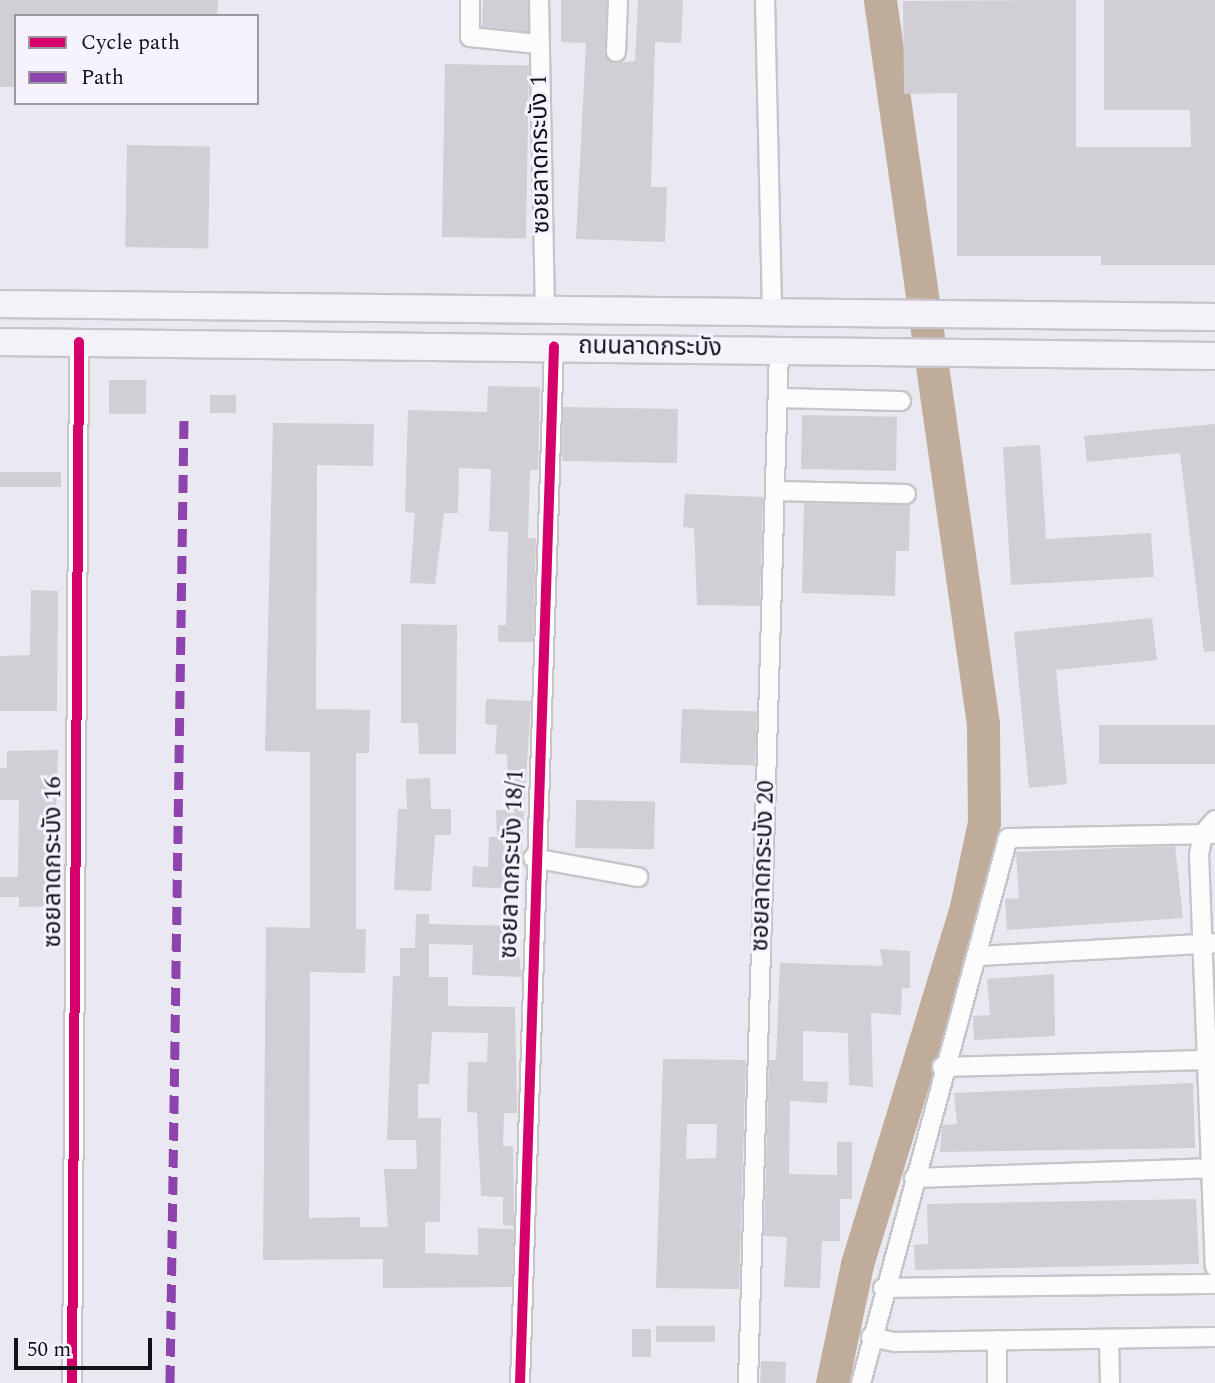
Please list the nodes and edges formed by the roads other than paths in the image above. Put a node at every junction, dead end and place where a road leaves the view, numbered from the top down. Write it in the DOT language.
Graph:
graph roads {
  1 [pos="470,0"];
  2 [pos="539,0"];
  3 [pos="618,0"];
  4 [pos="765,0"];
  5 [pos="538,44"];
  6 [pos="616,52"];
  7 [pos="0,304"];
  8 [pos="545,309"];
  9 [pos="772,312"];
  10 [pos="1215,317"];
  11 [pos="0,342"];
  12 [pos="79,342"];
  13 [pos="554,347"];
  14 [pos="779,349"];
  15 [pos="1215,356"];
  16 [pos="778,398"];
  17 [pos="901,401"];
  18 [pos="775,491"];
  19 [pos="906,494"];
  20 [pos="1215,820"];
  21 [pos="1209,834"];
  22 [pos="533,858"];
  23 [pos="638,877"];
  24 [pos="1209,943"];
  25 [pos="978,956"];
  26 [pos="1211,1061"];
  27 [pos="942,1067"];
  28 [pos="1213,1169"];
  29 [pos="914,1178"];
  30 [pos="1215,1267"];
  31 [pos="1215,1284"];
  32 [pos="884,1288"];
  33 [pos="871,1337"];
  34 [pos="1215,1337"];
  35 [pos="1109,1339"];
  36 [pos="997,1340"];
  37 [pos="72,1383"];
  38 [pos="520,1383"];
  39 [pos="748,1383"];
  40 [pos="860,1383"];
  41 [pos="997,1383"];
  42 [pos="1110,1383"];
  1 -- 5 [label="street"];
  2 -- 5 [label="street, ซอยลาดกระบัง 1"];
  3 -- 6 [label="street"];
  4 -- 9 [label="street"];
  5 -- 8 [label="street, ซอยลาดกระบัง 1"];
  7 -- 8 [label="main road, ถนนลาดกระบัง"];
  8 -- 9 [label="main road, ถนนลาดกระบัง"];
  9 -- 10 [label="main road, ถนนลาดกระบัง"];
  11 -- 12 [label="main road, ถนนลาดกระบัง"];
  12 -- 13 [label="main road, ถนนลาดกระบัง"];
  12 -- 37 [label="street, ซอยลาดกระบัง 16"];
  13 -- 14 [label="main road, ถนนลาดกระบัง"];
  13 -- 22 [label="street, ซอยลาดกระบัง 18/1"];
  14 -- 15 [label="main road, ถนนลาดกระบัง"];
  14 -- 16 [label="street, ซอยลาดกระบัง 20"];
  16 -- 17 [label="street"];
  16 -- 18 [label="street, ซอยลาดกระบัง 20"];
  18 -- 19 [label="street"];
  18 -- 39 [label="street, ซอยลาดกระบัง 20"];
  20 -- 21 [label="street"];
  21 -- 24 [label="street"];
  21 -- 25 [label="street"];
  22 -- 23 [label="street"];
  22 -- 38 [label="street, ซอยลาดกระบัง 18/1"];
  24 -- 25 [label="street"];
  24 -- 26 [label="street"];
  25 -- 27 [label="street"];
  26 -- 27 [label="street"];
  26 -- 28 [label="street"];
  27 -- 29 [label="street"];
  28 -- 29 [label="street"];
  28 -- 30 [label="street"];
  29 -- 32 [label="street"];
  31 -- 32 [label="street"];
  32 -- 33 [label="street"];
  33 -- 36 [label="street"];
  33 -- 40 [label="street"];
  34 -- 35 [label="street"];
  35 -- 36 [label="street"];
  35 -- 42 [label="street"];
  36 -- 41 [label="street"];
}
